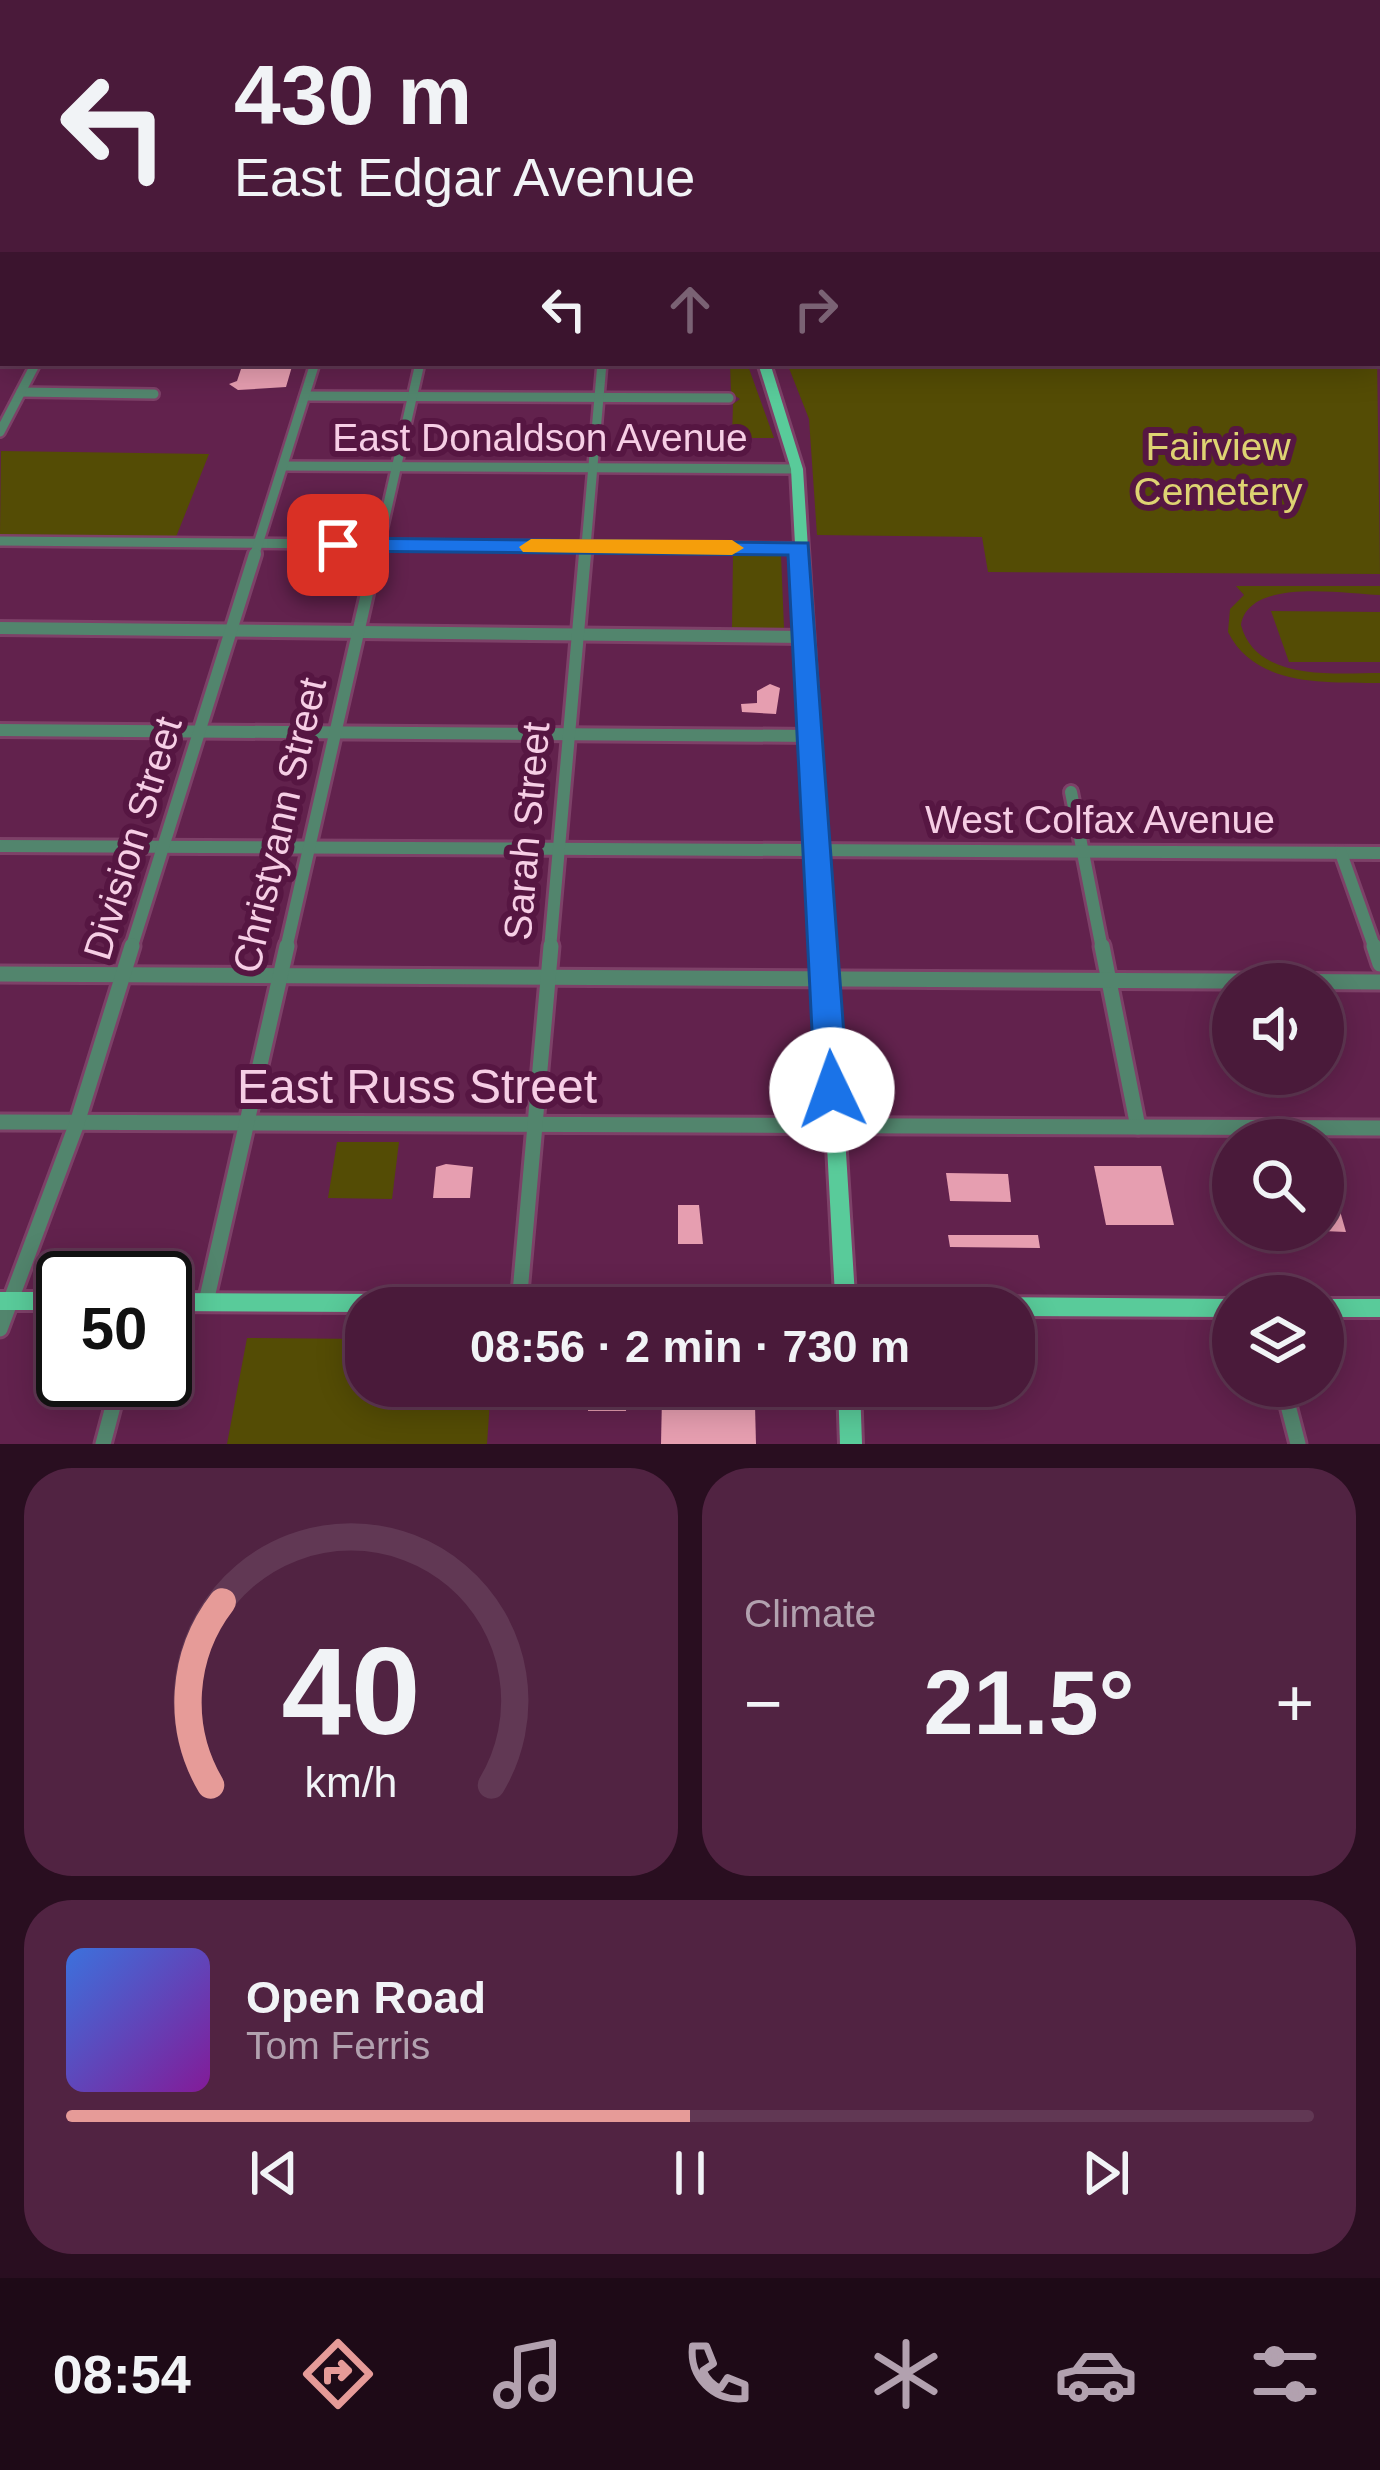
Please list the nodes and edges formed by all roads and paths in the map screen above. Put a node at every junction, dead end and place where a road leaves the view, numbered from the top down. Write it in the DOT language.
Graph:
graph roads {
  1 [pos="35,366"];
  2 [pos="314,366"];
  3 [pos="420,366"];
  4 [pos="602,366"];
  5 [pos="765,366"];
  6 [pos="21,392"];
  7 [pos="154,394"];
  8 [pos="304,396"];
  9 [pos="413,396"];
  10 [pos="599,397"];
  11 [pos="729,398"];
  12 [pos="0,432"];
  13 [pos="283,466"];
  14 [pos="396,466"];
  15 [pos="593,468"];
  16 [pos="796,469"];
  17 [pos="0,541"];
  18 [pos="258,544"];
  19 [pos="378,546"];
  20 [pos="586,547"];
  21 [pos="800,548"];
  22 [pos="0,628"];
  23 [pos="231,632"];
  24 [pos="357,633"];
  25 [pos="577,634"];
  26 [pos="804,637"];
  27 [pos="0,730"];
  28 [pos="200,733"];
  29 [pos="333,734"];
  30 [pos="568,735"];
  31 [pos="813,736"];
  32 [pos="1071,792"];
  33 [pos="0,846"];
  34 [pos="163,848"];
  35 [pos="306,849"];
  36 [pos="557,851"];
  37 [pos="820,851"];
  38 [pos="1083,852"];
  39 [pos="1341,853"];
  40 [pos="1380,853"];
  41 [pos="1380,964"];
  42 [pos="0,974"];
  43 [pos="123,976"];
  44 [pos="278,976"];
  45 [pos="547,978"];
  46 [pos="826,979"];
  47 [pos="1109,980"];
  48 [pos="1380,982"];
  49 [pos="0,1122"];
  50 [pos="77,1123"];
  51 [pos="244,1124"];
  52 [pos="534,1125"];
  53 [pos="834,1126"];
  54 [pos="1138,1127"];
  55 [pos="1380,1128"];
  56 [pos="520,1287"];
  57 [pos="845,1287"];
  58 [pos="6,1301"];
  59 [pos="206,1302"];
  60 [pos="192,1303"];
  61 [pos="345,1303"];
  62 [pos="1035,1307"];
  63 [pos="1212,1308"];
  64 [pos="1344,1308"];
  65 [pos="1380,1308"];
  66 [pos="0,1329"];
  67 [pos="113,1407"];
  68 [pos="850,1407"];
  69 [pos="1288,1407"];
  70 [pos="104,1444"];
  71 [pos="851,1444"];
  72 [pos="1298,1444"];
  1 -- 6 [label="street"];
  2 -- 8 [label="street, Division Street"];
  3 -- 9 [label="street, Christyann Street"];
  4 -- 10 [label="street, Sarah Street"];
  5 -- 16 [label="main road"];
  6 -- 7 [label="street"];
  6 -- 12 [label="street"];
  8 -- 9 [label="street"];
  8 -- 13 [label="street, Division Street"];
  9 -- 10 [label="street"];
  9 -- 14 [label="street, Christyann Street"];
  10 -- 11 [label="street"];
  10 -- 15 [label="street, Sarah Street"];
  13 -- 14 [label="street, East Donaldson Avenue"];
  13 -- 18 [label="street, Division Street"];
  14 -- 15 [label="street, East Donaldson Avenue"];
  14 -- 19 [label="street, Christyann Street"];
  15 -- 16 [label="street, East Donaldson Avenue"];
  15 -- 20 [label="street, Sarah Street"];
  16 -- 21 [label="main road"];
  17 -- 18 [label="street"];
  18 -- 19 [label="street"];
  18 -- 23 [label="street, Division Street"];
  19 -- 20 [label="street"];
  19 -- 24 [label="street, Christyann Street"];
  20 -- 21 [label="street"];
  20 -- 25 [label="street, Sarah Street"];
  21 -- 26 [label="main road"];
  22 -- 23 [label="street"];
  23 -- 24 [label="street"];
  23 -- 28 [label="street, Division Street"];
  24 -- 25 [label="street"];
  24 -- 29 [label="street, Christyann Street"];
  25 -- 26 [label="street"];
  25 -- 30 [label="street, Sarah Street"];
  26 -- 31 [label="main road"];
  27 -- 28 [label="street"];
  28 -- 29 [label="street"];
  28 -- 34 [label="street, Division Street"];
  29 -- 30 [label="street"];
  29 -- 35 [label="street, Christyann Street"];
  30 -- 31 [label="street"];
  30 -- 36 [label="street, Sarah Street"];
  31 -- 37 [label="main road"];
  32 -- 38 [label="street"];
  33 -- 34 [label="street, West Colfax Avenue"];
  34 -- 35 [label="street, West Colfax Avenue"];
  34 -- 43 [label="street, Division Street"];
  35 -- 36 [label="street, West Colfax Avenue"];
  35 -- 44 [label="street, Christyann Street"];
  36 -- 37 [label="street, West Colfax Avenue"];
  36 -- 45 [label="street, Sarah Street"];
  37 -- 38 [label="street, West Colfax Avenue"];
  37 -- 46 [label="main road"];
  38 -- 39 [label="street, West Colfax Avenue"];
  38 -- 47 [label="street"];
  39 -- 40 [label="street, West Colfax Avenue"];
  39 -- 41 [label="street"];
  42 -- 43 [label="street"];
  43 -- 44 [label="street"];
  43 -- 50 [label="street, Division Street"];
  44 -- 45 [label="street"];
  44 -- 51 [label="street, Christyann Street"];
  45 -- 46 [label="street"];
  45 -- 52 [label="street, Sarah Street"];
  46 -- 47 [label="street"];
  46 -- 53 [label="main road"];
  47 -- 48 [label="street"];
  47 -- 54 [label="street"];
  49 -- 50 [label="street, East Russ Street"];
  50 -- 51 [label="street, East Russ Street"];
  50 -- 58 [label="street, Division Street"];
  51 -- 52 [label="street, East Russ Street"];
  51 -- 59 [label="street, Christyann Street"];
  52 -- 53 [label="street, East Russ Street"];
  52 -- 56 [label="street, Sarah Street"];
  53 -- 54 [label="street, East Russ Street"];
  53 -- 57 [label="main road"];
  54 -- 55 [label="street, East Russ Street"];
  58 -- 66 [label="street, Division Street"];
  59 -- 60 [label="main road"];
  59 -- 61 [label="main road"];
  62 -- 63 [label="main road"];
  64 -- 65 [label="main road"];
  67 -- 70 [label="street"];
  68 -- 71 [label="main road"];
  69 -- 72 [label="street"];
}
